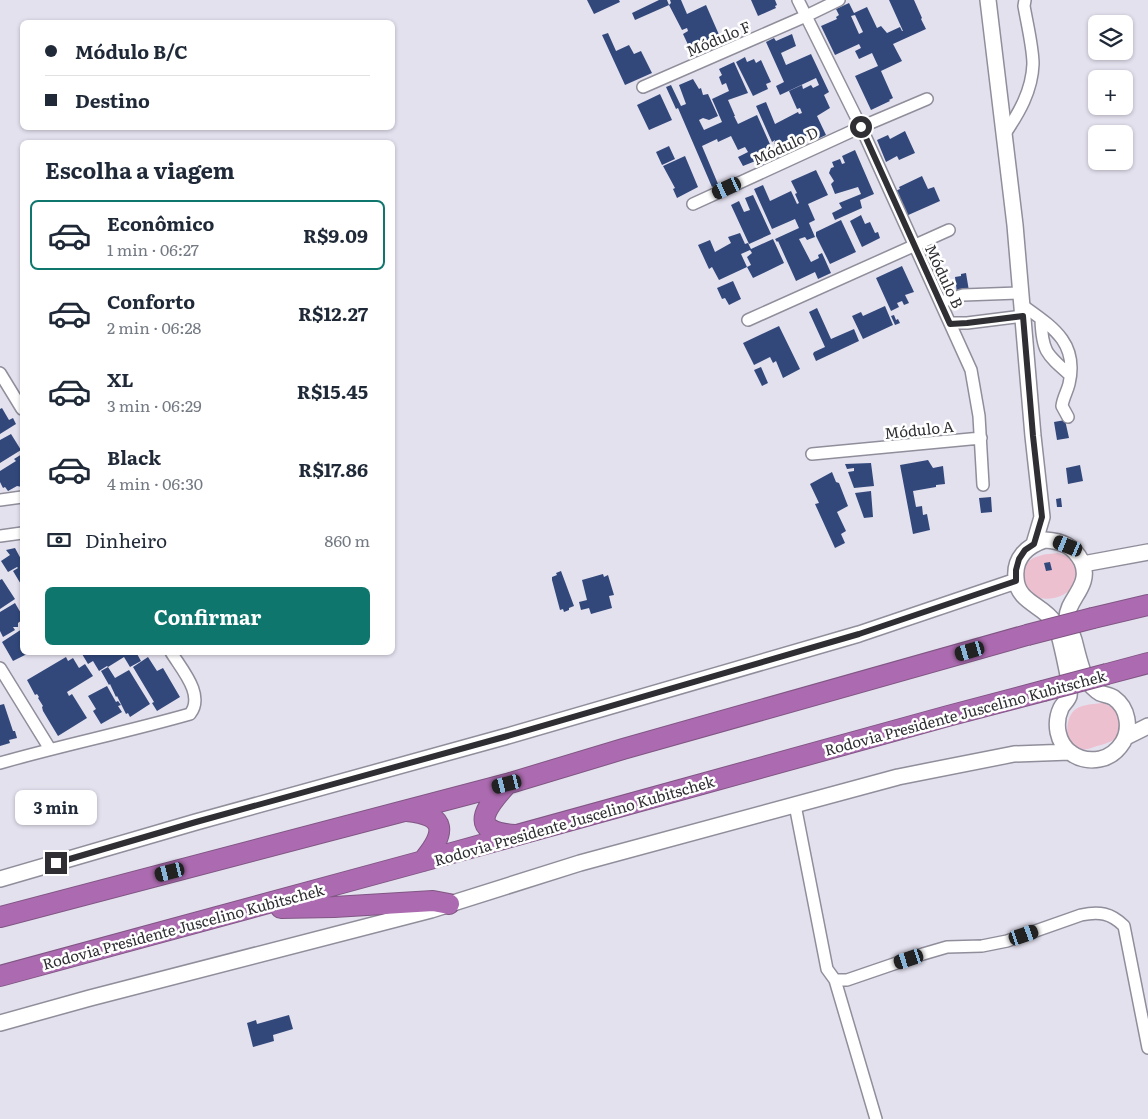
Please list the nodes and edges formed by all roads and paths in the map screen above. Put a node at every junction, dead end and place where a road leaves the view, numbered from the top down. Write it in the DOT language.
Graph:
graph roads {
  1 [pos="798,0"];
  2 [pos="839,0"];
  3 [pos="988,0"];
  4 [pos="1025,0"];
  5 [pos="806,16"];
  6 [pos="643,87"];
  7 [pos="927,99"];
  8 [pos="861,127"];
  9 [pos="1004,135"];
  10 [pos="693,204"];
  11 [pos="949,230"];
  12 [pos="915,245"];
  13 [pos="940,302"];
  14 [pos="1022,304"];
  15 [pos="1041,319"];
  16 [pos="748,320"];
  17 [pos="950,324"];
  18 [pos="0,373"];
  19 [pos="1070,375"];
  20 [pos="20,406"];
  21 [pos="1068,417"];
  22 [pos="981,438"];
  23 [pos="812,454"];
  24 [pos="983,485"];
  25 [pos="20,497"];
  26 [pos="0,500"];
  27 [pos="1042,517"];
  28 [pos="20,533"];
  29 [pos="0,536"];
  30 [pos="1057,541"];
  31 [pos="1034,544"];
  32 [pos="1148,552"];
  33 [pos="1083,564"];
  34 [pos="1016,581"];
  35 [pos="1148,605"];
  36 [pos="173,655"];
  37 [pos="1148,663"];
  38 [pos="0,668"];
  39 [pos="1148,726"];
  40 [pos="1126,738"];
  41 [pos="50,748"];
  42 [pos="1070,752"];
  43 [pos="0,763"];
  44 [pos="507,784"];
  45 [pos="795,805"];
  46 [pos="402,810"];
  47 [pos="517,835"];
  48 [pos="424,862"];
  49 [pos="0,879"];
  50 [pos="449,904"];
  51 [pos="254,908"];
  52 [pos="0,917"];
  53 [pos="0,976"];
  54 [pos="835,980"];
  55 [pos="0,1023"];
  56 [pos="1148,1048"];
  57 [pos="876,1119"];
  1 -- 5 [label="street"];
  2 -- 5 [label="street, Módulo F"];
  3 -- 9 [label="main road"];
  4 -- 9 [label="street"];
  5 -- 6 [label="street, Módulo F"];
  5 -- 8 [label="street"];
  7 -- 8 [label="street, Módulo D"];
  8 -- 10 [label="street, Módulo D"];
  8 -- 12 [label="street"];
  9 -- 14 [label="main road"];
  11 -- 12 [label="street"];
  12 -- 13 [label="street, Módulo B"];
  12 -- 16 [label="street, Módulo B"];
  13 -- 14 [label="street"];
  13 -- 17 [label="street, Módulo B"];
  14 -- 15 [label="street"];
  14 -- 17 [label="street"];
  14 -- 27 [label="main road"];
  15 -- 19 [label="street"];
  15 -- 19 [label="street"];
  17 -- 22 [label="street, Módulo B"];
  18 -- 20 [label="street"];
  19 -- 21 [label="street"];
  22 -- 23 [label="street, Módulo A"];
  22 -- 24 [label="street"];
  25 -- 26 [label="street"];
  27 -- 30 [label="main road"];
  27 -- 31 [label="main road"];
  28 -- 29 [label="street"];
  30 -- 31 [label="main road"];
  30 -- 33 [label="main road"];
  31 -- 34 [label="main road"];
  32 -- 33 [label="main road"];
  33 -- 40 [label="main road"];
  34 -- 42 [label="main road"];
  34 -- 49 [label="main road"];
  35 -- 44 [label="highway, bridge"];
  36 -- 41 [label="street"];
  37 -- 47 [label="highway, Rodovia Presidente Juscelino Kubitschek, bridge"];
  38 -- 41 [label="street"];
  39 -- 40 [label="main road"];
  40 -- 42 [label="main road"];
  41 -- 43 [label="street"];
  42 -- 45 [label="main road"];
  44 -- 46 [label="highway"];
  44 -- 47 [label="highway"];
  45 -- 50 [label="main road"];
  45 -- 54 [label="street"];
  46 -- 48 [label="highway"];
  46 -- 52 [label="highway"];
  47 -- 48 [label="highway, Rodovia Presidente Juscelino Kubitschek"];
  48 -- 51 [label="highway, Rodovia Presidente Juscelino Kubitschek"];
  50 -- 51 [label="highway"];
  50 -- 55 [label="main road"];
  51 -- 53 [label="highway, Rodovia Presidente Juscelino Kubitschek"];
  54 -- 56 [label="street"];
  54 -- 57 [label="street"];
}
